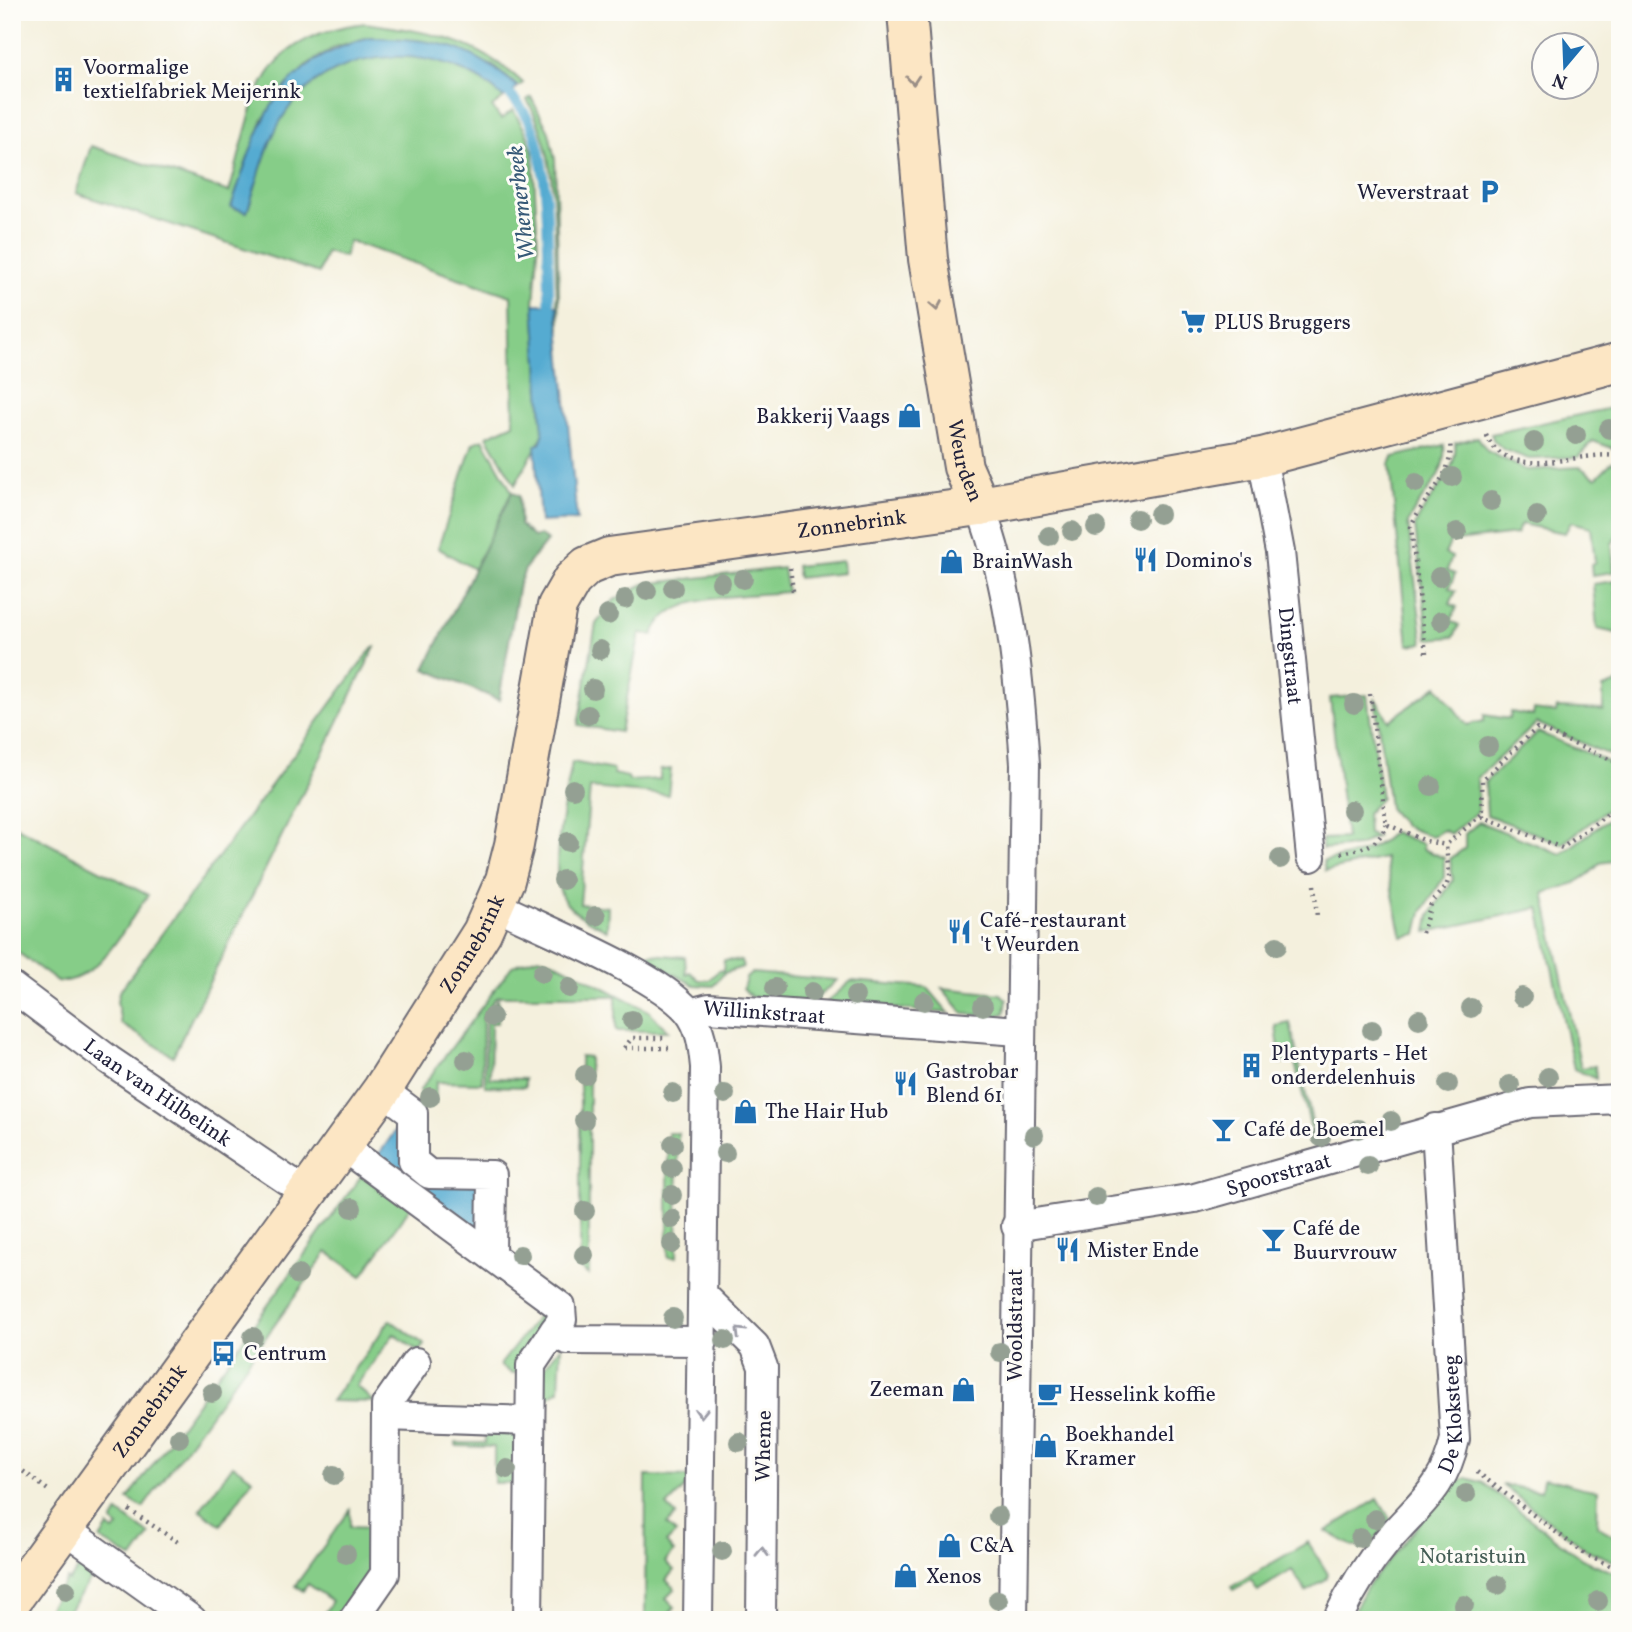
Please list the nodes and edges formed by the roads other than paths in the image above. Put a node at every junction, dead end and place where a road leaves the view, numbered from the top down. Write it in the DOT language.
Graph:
graph roads {
  1 [pos="908,12"];
  2 [pos="1620,362"];
  3 [pos="1262,457"];
  4 [pos="980,506"];
  5 [pos="1311,857"];
  6 [pos="495,905"];
  7 [pos="12,987"];
  8 [pos="690,1013"];
  9 [pos="1019,1031"];
  10 [pos="382,1090"];
  11 [pos="1620,1099"];
  12 [pos="1436,1128"];
  13 [pos="342,1146"];
  14 [pos="306,1193"];
  15 [pos="1016,1226"];
  16 [pos="491,1255"];
  17 [pos="704,1296"];
  18 [pos="549,1339"];
  19 [pos="703,1341"];
  20 [pos="416,1362"];
  21 [pos="386,1416"];
  22 [pos="529,1421"];
  23 [pos="69,1519"];
  24 [pos="12,1600"];
  25 [pos="192,1620"];
  26 [pos="353,1620"];
  27 [pos="528,1620"];
  28 [pos="698,1620"];
  29 [pos="761,1620"];
  30 [pos="1013,1620"];
  31 [pos="1337,1620"];
  1 -- 4 [label="street, Weurden, one-way"];
  2 -- 3 [label="street"];
  3 -- 4 [label="street"];
  3 -- 5 [label="street, Dingstraat"];
  4 -- 6 [label="street, Zonnebrink"];
  4 -- 9 [label="street, Weurden"];
  6 -- 8 [label="street, Willinkstraat"];
  6 -- 10 [label="street, Zonnebrink"];
  7 -- 14 [label="street, Laan van Hilbelink"];
  8 -- 9 [label="street, Willinkstraat"];
  8 -- 17 [label="street"];
  9 -- 15 [label="street, Wooldstraat"];
  10 -- 13 [label="street, Zonnebrink"];
  10 -- 16 [label="street"];
  11 -- 12 [label="street, Spoorstraat"];
  12 -- 15 [label="street, Spoorstraat"];
  12 -- 31 [label="street, De Kloksteeg"];
  13 -- 14 [label="street, Zonnebrink"];
  13 -- 16 [label="street"];
  14 -- 23 [label="street, Zonnebrink"];
  15 -- 30 [label="street, Wooldstraat"];
  16 -- 18 [label="street"];
  17 -- 19 [label="street"];
  29 -- 17 [label="street, Wheme, one-way"];
  18 -- 19 [label="street"];
  18 -- 22 [label="street"];
  19 -- 28 [label="street, one-way"];
  20 -- 21 [label="street"];
  21 -- 22 [label="street"];
  21 -- 26 [label="street"];
  22 -- 27 [label="street"];
  23 -- 24 [label="street, Zonnebrink"];
  23 -- 25 [label="street"];
}
